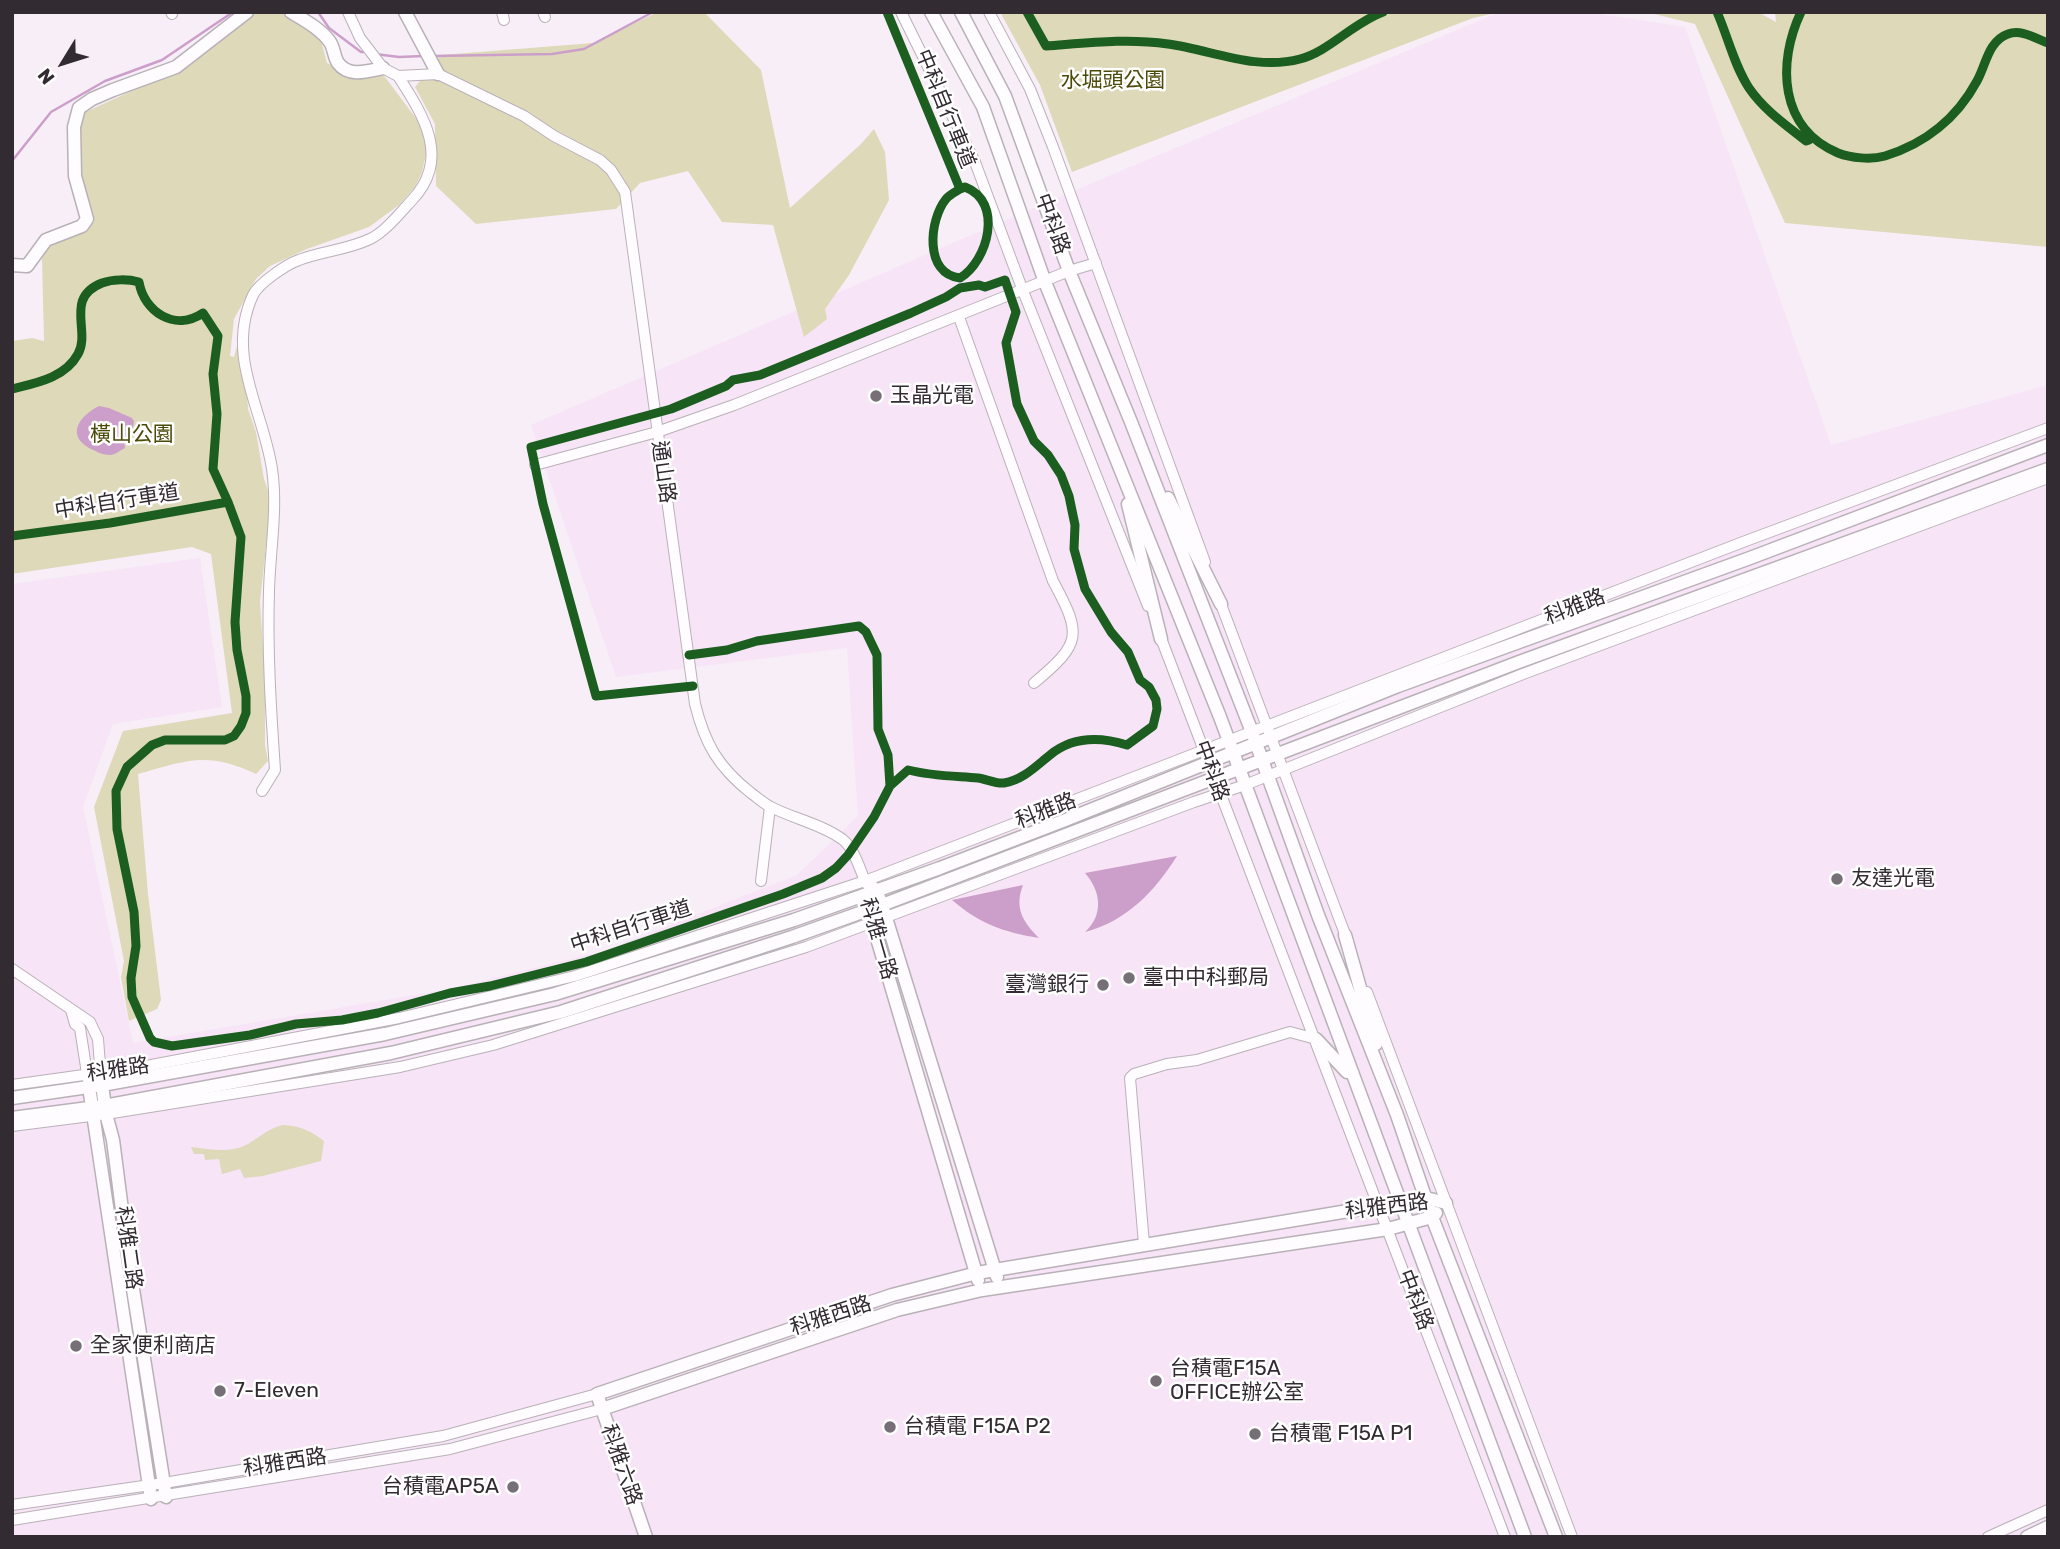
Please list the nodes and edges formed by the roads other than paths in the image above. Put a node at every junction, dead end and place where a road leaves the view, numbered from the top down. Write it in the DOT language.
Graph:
graph roads {
  1 [pos="247,12"];
  2 [pos="290,12"];
  3 [pos="405,12"];
  4 [pos="901,12"];
  5 [pos="931,12"];
  6 [pos="961,12"];
  7 [pos="989,12"];
  8 [pos="348,13"];
  9 [pos="376,58"];
  10 [pos="438,74"];
  11 [pos="398,76"];
  12 [pos="1096,263"];
  13 [pos="12,265"];
  14 [pos="1069,271"];
  15 [pos="1045,282"];
  16 [pos="1023,290"];
  17 [pos="959,317"];
  18 [pos="1131,422"];
  19 [pos="2048,428"];
  20 [pos="657,432"];
  21 [pos="2048,444"];
  22 [pos="1118,459"];
  23 [pos="535,465"];
  24 [pos="2048,468"];
  25 [pos="2048,478"];
  26 [pos="1221,604"];
  27 [pos="1161,639"];
  28 [pos="1034,682"];
  29 [pos="1269,731"];
  30 [pos="1254,738"];
  31 [pos="1228,740"];
  32 [pos="1233,753"];
  33 [pos="1278,753"];
  34 [pos="1206,757"];
  35 [pos="1262,759"];
  36 [pos="1238,768"];
  37 [pos="1283,769"];
  38 [pos="1268,776"];
  39 [pos="1213,778"];
  40 [pos="1245,785"];
  41 [pos="262,791"];
  42 [pos="1219,794"];
  43 [pos="770,807"];
  44 [pos="761,881"];
  45 [pos="865,881"];
  46 [pos="869,892"];
  47 [pos="882,905"];
  48 [pos="869,909"];
  49 [pos="879,920"];
  50 [pos="1345,935"];
  51 [pos="12,969"];
  52 [pos="1316,1039"];
  53 [pos="1353,1078"];
  54 [pos="95,1080"];
  55 [pos="12,1085"];
  56 [pos="12,1098"];
  57 [pos="99,1111"];
  58 [pos="1397,1115"];
  59 [pos="12,1118"];
  60 [pos="12,1126"];
  61 [pos="1426,1198"];
  62 [pos="1402,1202"];
  63 [pos="1446,1203"];
  64 [pos="1380,1206"];
  65 [pos="1432,1217"];
  66 [pos="1410,1223"];
  67 [pos="1388,1229"];
  68 [pos="1144,1244"];
  69 [pos="995,1269"];
  70 [pos="976,1273"];
  71 [pos="1000,1288"];
  72 [pos="982,1290"];
  73 [pos="597,1394"];
  74 [pos="602,1409"];
  75 [pos="164,1483"];
  76 [pos="148,1485"];
  77 [pos="166,1497"];
  78 [pos="151,1499"];
  79 [pos="12,1505"];
  80 [pos="2048,1510"];
  81 [pos="12,1520"];
  82 [pos="2048,1527"];
  83 [pos="646,1537"];
  84 [pos="1505,1537"];
  85 [pos="1525,1537"];
  86 [pos="1556,1537"];
  87 [pos="1572,1537"];
  88 [pos="1988,1537"];
  89 [pos="2027,1537"];
  1 -- 13 [label="street"];
  2 -- 9 [label="street"];
  3 -- 10 [label="street"];
  4 -- 16 [label="street, 中科路"];
  5 -- 15 [label="street, 中科路"];
  6 -- 14 [label="street, 中科路"];
  7 -- 12 [label="street, 中科路"];
  8 -- 9 [label="street"];
  9 -- 11 [label="street"];
  10 -- 11 [label="street"];
  10 -- 20 [label="street, 通山路"];
  11 -- 41 [label="street"];
  12 -- 14 [label="street"];
  12 -- 26 [label="street, 中科路"];
  14 -- 15 [label="street"];
  14 -- 18 [label="street, 中科路"];
  15 -- 16 [label="street"];
  15 -- 22 [label="street, 中科路"];
  16 -- 17 [label="street"];
  16 -- 27 [label="street, 中科路"];
  17 -- 20 [label="street"];
  17 -- 28 [label="street"];
  18 -- 26 [label="street"];
  18 -- 30 [label="street, 中科路"];
  19 -- 29 [label="street, 科雅路"];
  20 -- 23 [label="street"];
  20 -- 43 [label="street, 通山路"];
  21 -- 29 [label="street, 科雅路"];
  22 -- 27 [label="street"];
  22 -- 31 [label="street, 中科路"];
  24 -- 33 [label="street, 科雅路"];
  25 -- 37 [label="street, 科雅路"];
  26 -- 29 [label="street, 中科路"];
  27 -- 34 [label="street, 中科路"];
  29 -- 30 [label="street, 科雅路"];
  29 -- 33 [label="street, 中科路"];
  30 -- 31 [label="street, 科雅路"];
  30 -- 32 [label="street, 科雅路"];
  30 -- 35 [label="street, 中科路"];
  31 -- 32 [label="street, 中科路"];
  31 -- 34 [label="street, 科雅路"];
  32 -- 34 [label="street, 科雅路"];
  32 -- 36 [label="street, 中科路"];
  33 -- 35 [label="street, 科雅路"];
  33 -- 37 [label="street, 中科路"];
  34 -- 39 [label="street, 中科路"];
  34 -- 45 [label="street, 科雅路"];
  34 -- 46 [label="street, 科雅路"];
  35 -- 36 [label="street, 科雅路"];
  35 -- 38 [label="street, 中科路"];
  36 -- 39 [label="street, 科雅路"];
  36 -- 40 [label="street, 中科路"];
  37 -- 38 [label="street, 科雅路"];
  37 -- 50 [label="street, 中科路"];
  38 -- 40 [label="street, 科雅路"];
  38 -- 58 [label="street, 中科路"];
  39 -- 42 [label="street, 中科路"];
  39 -- 47 [label="street, 科雅路"];
  40 -- 42 [label="street, 科雅路"];
  40 -- 53 [label="street, 中科路"];
  42 -- 49 [label="street, 科雅路"];
  42 -- 52 [label="street, 中科路"];
  43 -- 44 [label="street"];
  43 -- 45 [label="street, 通山路"];
  45 -- 46 [label="street, 科雅一路"];
  45 -- 54 [label="street, 科雅路"];
  46 -- 47 [label="street, 科雅一路"];
  46 -- 48 [label="street, 科雅一路"];
  46 -- 54 [label="street, 科雅路"];
  47 -- 48 [label="street, 科雅路"];
  47 -- 49 [label="street, 科雅一路"];
  48 -- 49 [label="street, 科雅一路"];
  48 -- 57 [label="street, 科雅路"];
  49 -- 57 [label="street, 科雅路"];
  49 -- 69 [label="street, 科雅一路"];
  49 -- 70 [label="street, 科雅一路"];
  50 -- 58 [label="street"];
  50 -- 63 [label="street, 中科路"];
  51 -- 54 [label="street, 科雅二路"];
  52 -- 53 [label="street"];
  52 -- 64 [label="street, 中科路"];
  52 -- 68 [label="street"];
  53 -- 62 [label="street, 中科路"];
  54 -- 55 [label="street, 科雅路"];
  54 -- 56 [label="street, 科雅路"];
  54 -- 57 [label="street, 科雅二路"];
  57 -- 59 [label="street, 科雅路"];
  57 -- 60 [label="street, 科雅路"];
  57 -- 75 [label="street, 科雅二路"];
  57 -- 76 [label="street, 科雅二路"];
  58 -- 61 [label="street, 中科路"];
  61 -- 62 [label="street, 科雅西路"];
  61 -- 63 [label="street, 科雅西路"];
  61 -- 65 [label="street, 中科路"];
  62 -- 64 [label="street, 科雅西路"];
  62 -- 66 [label="street, 中科路"];
  63 -- 65 [label="street, 科雅西路"];
  63 -- 87 [label="street, 中科路"];
  64 -- 67 [label="street, 中科路"];
  64 -- 68 [label="street, 科雅西路"];
  65 -- 66 [label="street, 科雅西路"];
  65 -- 86 [label="street, 中科路"];
  66 -- 67 [label="street, 科雅西路"];
  66 -- 85 [label="street, 中科路"];
  67 -- 71 [label="street, 科雅西路"];
  67 -- 84 [label="street, 中科路"];
  68 -- 69 [label="street, 科雅西路"];
  69 -- 70 [label="street, 科雅西路"];
  69 -- 71 [label="street, 科雅一路"];
  70 -- 72 [label="street, 科雅一路"];
  70 -- 73 [label="street, 科雅西路"];
  71 -- 72 [label="street, 科雅西路"];
  72 -- 74 [label="street, 科雅西路"];
  73 -- 74 [label="street, 科雅六路"];
  73 -- 75 [label="street, 科雅西路"];
  74 -- 77 [label="street, 科雅西路"];
  74 -- 83 [label="street, 科雅六路"];
  75 -- 76 [label="street, 科雅西路"];
  75 -- 77 [label="street, 科雅二路"];
  76 -- 78 [label="street, 科雅二路"];
  76 -- 79 [label="street, 科雅西路"];
  77 -- 78 [label="street, 科雅西路"];
  78 -- 81 [label="street, 科雅西路"];
  80 -- 88 [label="street"];
  82 -- 89 [label="street"];
}
